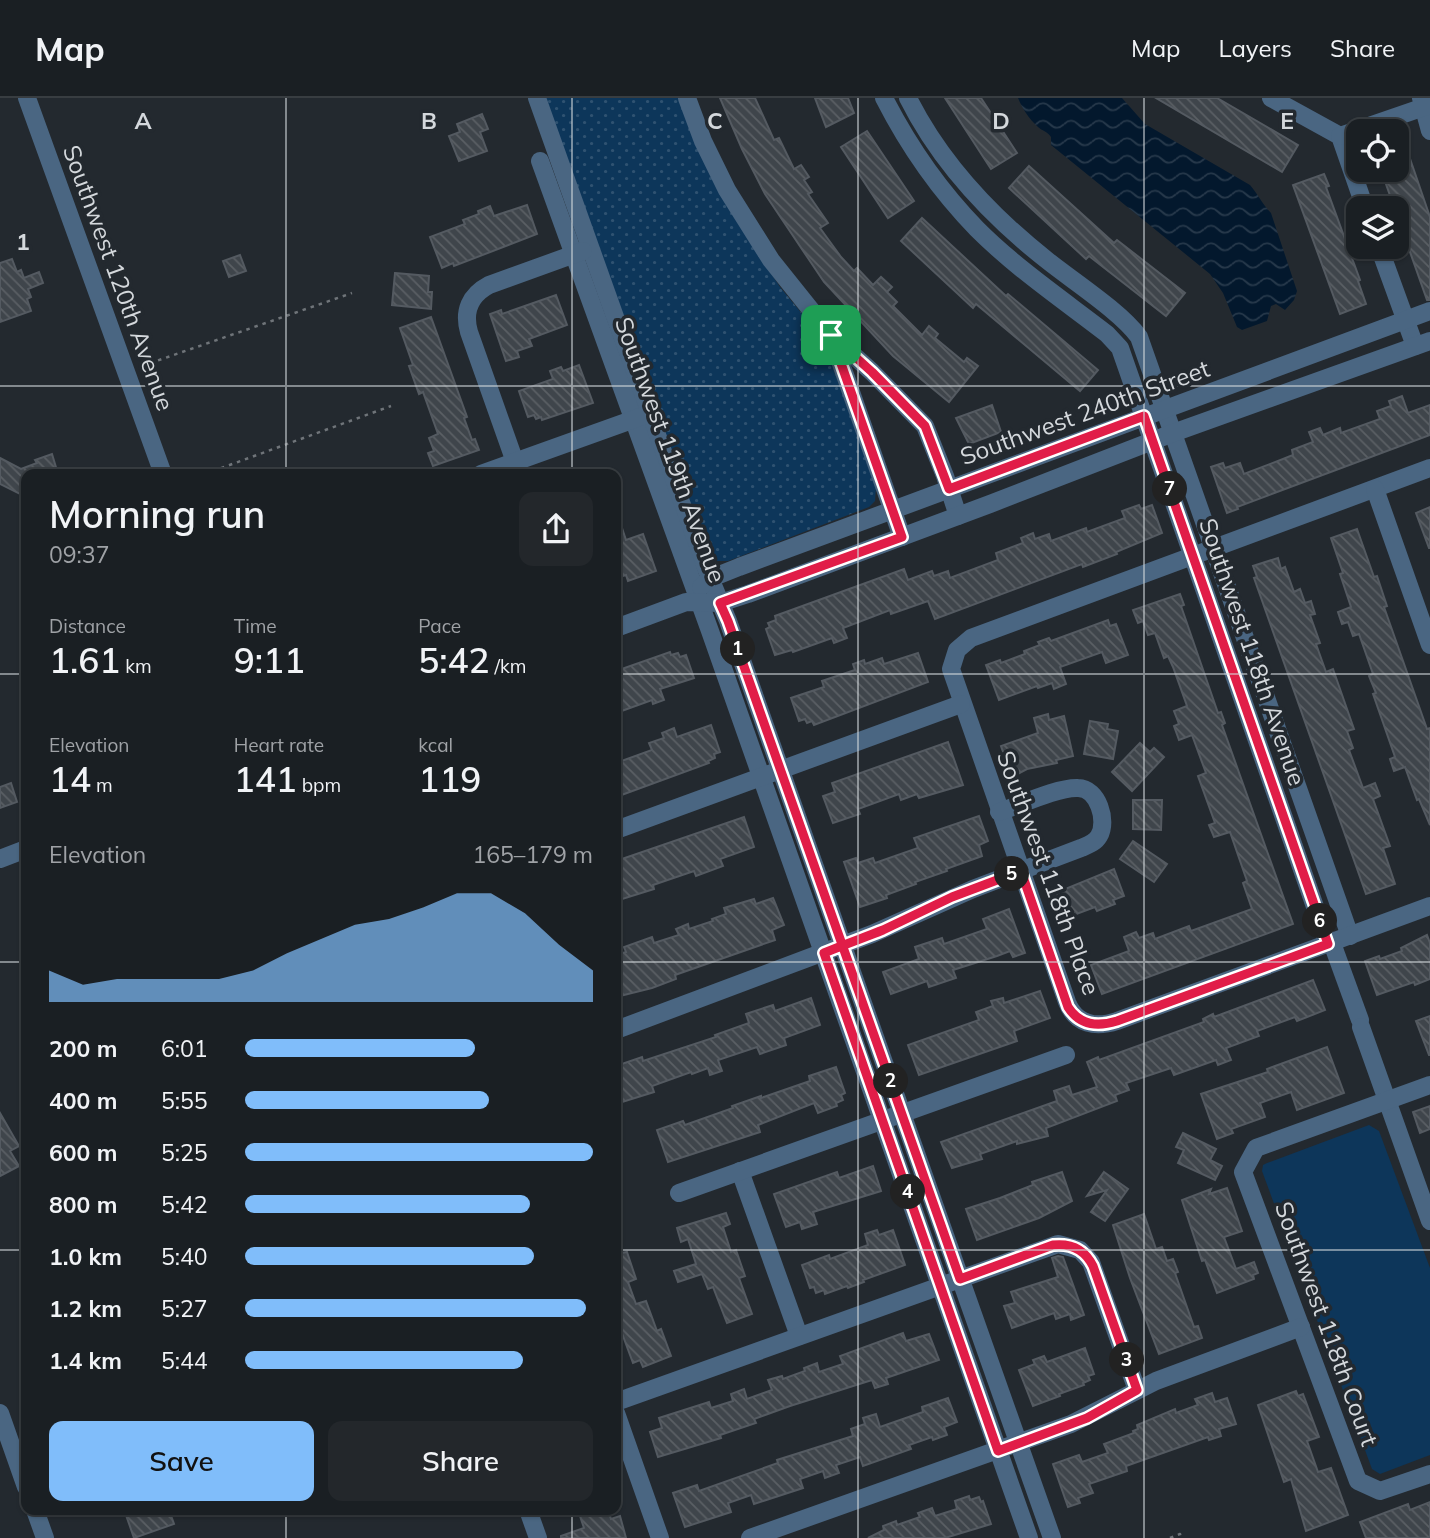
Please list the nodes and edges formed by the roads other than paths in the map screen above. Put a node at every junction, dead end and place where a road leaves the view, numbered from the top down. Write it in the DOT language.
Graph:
graph roads {
  1 [pos="27,98"];
  2 [pos="537,98"];
  3 [pos="687,98"];
  4 [pos="884,98"];
  5 [pos="908,98"];
  6 [pos="1271,98"];
  7 [pos="1425,103"];
  8 [pos="1430,131"];
  9 [pos="1340,136"];
  10 [pos="540,161"];
  11 [pos="1361,196"];
  12 [pos="582,251"];
  13 [pos="1383,259"];
  14 [pos="1430,311"];
  15 [pos="1405,321"];
  16 [pos="831,335"];
  17 [pos="1422,344"];
  18 [pos="872,372"];
  19 [pos="851,391"];
  20 [pos="1164,408"];
  21 [pos="1144,416"];
  22 [pos="642,417"];
  23 [pos="1173,433"];
  24 [pos="1153,440"];
  25 [pos="515,462"];
  26 [pos="1430,468"];
  27 [pos="161,469"];
  28 [pos="495,469"];
  29 [pos="949,489"];
  30 [pos="1375,489"];
  31 [pos="893,511"];
  32 [pos="958,516"];
  33 [pos="902,537"];
  34 [pos="1213,549"];
  35 [pos="1193,557"];
  36 [pos="709,579"];
  37 [pos="694,599"];
  38 [pos="720,603"];
  39 [pos="621,626"];
  40 [pos="1430,645"];
  41 [pos="961,704"];
  42 [pos="781,770"];
  43 [pos="762,777"];
  44 [pos="999,812"];
  45 [pos="621,828"];
  46 [pos="21,851"];
  47 [pos="0,859"];
  48 [pos="1021,871"];
  49 [pos="1430,906"];
  50 [pos="1337,941"];
  51 [pos="842,945"];
  52 [pos="824,953"];
  53 [pos="621,1028"];
  54 [pos="1066,1055"];
  55 [pos="1430,1084"];
  56 [pos="1387,1101"];
  57 [pos="903,1115"];
  58 [pos="883,1122"];
  59 [pos="740,1171"];
  60 [pos="679,1193"];
  61 [pos="1430,1221"];
  62 [pos="960,1279"];
  63 [pos="941,1286"];
  64 [pos="1301,1327"];
  65 [pos="799,1336"];
  66 [pos="1137,1390"];
  67 [pos="621,1400"];
  68 [pos="0,1413"];
  69 [pos="621,1427"];
  70 [pos="1019,1444"];
  71 [pos="998,1451"];
  72 [pos="21,1473"];
  73 [pos="1430,1474"];
  74 [pos="37,1515"];
  75 [pos="530,1515"];
  76 [pos="45,1538"];
  77 [pos="538,1538"];
  78 [pos="660,1538"];
  79 [pos="750,1538"];
  80 [pos="1029,1538"];
  81 [pos="1052,1538"];
  1 -- 27 [label="street, Southwest 120th Avenue"];
  2 -- 12 [label="street, Southwest 119th Avenue"];
  3 -- 16 [label="street"];
  4 -- 21 [label="street, Southwest 118th Avenue"];
  5 -- 20 [label="street, Southwest 118th Avenue"];
  6 -- 9 [label="street"];
  7 -- 8 [label="street"];
  7 -- 9 [label="street"];
  9 -- 11 [label="street"];
  10 -- 12 [label="street, Southwest 119th Avenue"];
  12 -- 22 [label="street, Southwest 119th Avenue"];
  12 -- 25 [label="street"];
  13 -- 15 [label="street"];
  14 -- 15 [label="street, Southwest 240th Street"];
  15 -- 17 [label="street"];
  15 -- 20 [label="street, Southwest 240th Street"];
  16 -- 18 [label="street"];
  16 -- 19 [label="street"];
  17 -- 23 [label="street, Southwest 240th Street"];
  18 -- 19 [label="street"];
  18 -- 29 [label="street"];
  19 -- 31 [label="street"];
  20 -- 21 [label="street, Southwest 240th Street"];
  20 -- 23 [label="street, Southwest 118th Avenue"];
  21 -- 24 [label="street, Southwest 118th Avenue"];
  21 -- 29 [label="street, Southwest 240th Street"];
  22 -- 25 [label="street"];
  22 -- 36 [label="street, Southwest 119th Avenue"];
  22 -- 37 [label="street, Southwest 119th Avenue"];
  23 -- 24 [label="street, Southwest 240th Street"];
  23 -- 34 [label="street, Southwest 118th Avenue"];
  24 -- 32 [label="street, Southwest 240th Street"];
  24 -- 35 [label="street, Southwest 118th Avenue"];
  25 -- 28 [label="street"];
  26 -- 30 [label="street"];
  29 -- 31 [label="street, Southwest 240th Street"];
  29 -- 32 [label="street"];
  30 -- 34 [label="street"];
  30 -- 40 [label="street"];
  31 -- 33 [label="street"];
  31 -- 36 [label="street, Southwest 240th Street"];
  32 -- 33 [label="street, Southwest 240th Street"];
  33 -- 38 [label="street, Southwest 240th Street"];
  34 -- 35 [label="street"];
  34 -- 50 [label="street, Southwest 118th Avenue"];
  35 -- 41 [label="street, Southwest 118th Place"];
  35 -- 50 [label="street, Southwest 118th Avenue"];
  36 -- 37 [label="street, Southwest 240th Street"];
  36 -- 38 [label="street, Southwest 119th Avenue"];
  37 -- 38 [label="street, Southwest 240th Street"];
  37 -- 39 [label="street, Southwest 240th Street"];
  37 -- 43 [label="street, Southwest 119th Avenue"];
  38 -- 42 [label="street, Southwest 119th Avenue"];
  41 -- 42 [label="street"];
  41 -- 44 [label="street, Southwest 118th Place"];
  42 -- 43 [label="street"];
  42 -- 51 [label="street, Southwest 119th Avenue"];
  43 -- 45 [label="street"];
  43 -- 52 [label="street, Southwest 119th Avenue"];
  44 -- 48 [label="street, Southwest 118th Place"];
  44 -- 48 [label="street"];
  46 -- 47 [label="street"];
  48 -- 50 [label="street, Southwest 118th Place"];
  48 -- 51 [label="street"];
  49 -- 50 [label="street"];
  50 -- 56 [label="street"];
  51 -- 52 [label="street"];
  51 -- 57 [label="street, Southwest 119th Avenue"];
  52 -- 53 [label="street"];
  52 -- 58 [label="street, Southwest 119th Avenue"];
  54 -- 57 [label="street"];
  55 -- 56 [label="street"];
  56 -- 61 [label="street"];
  56 -- 64 [label="street, Southwest 118th Court"];
  57 -- 58 [label="street"];
  57 -- 62 [label="street, Southwest 119th Avenue"];
  58 -- 59 [label="street"];
  58 -- 63 [label="street, Southwest 119th Avenue"];
  59 -- 60 [label="street"];
  59 -- 65 [label="street"];
  62 -- 63 [label="street"];
  62 -- 66 [label="street"];
  62 -- 70 [label="street, Southwest 119th Avenue"];
  63 -- 65 [label="street"];
  63 -- 71 [label="street, Southwest 119th Avenue"];
  64 -- 66 [label="street"];
  64 -- 73 [label="street, Southwest 118th Court"];
  65 -- 67 [label="street"];
  66 -- 70 [label="street"];
  68 -- 72 [label="street"];
  69 -- 78 [label="street"];
  70 -- 71 [label="street"];
  70 -- 81 [label="street, Southwest 119th Avenue"];
  71 -- 79 [label="street"];
  71 -- 80 [label="street, Southwest 119th Avenue"];
  74 -- 76 [label="street"];
  75 -- 77 [label="street"];
}
